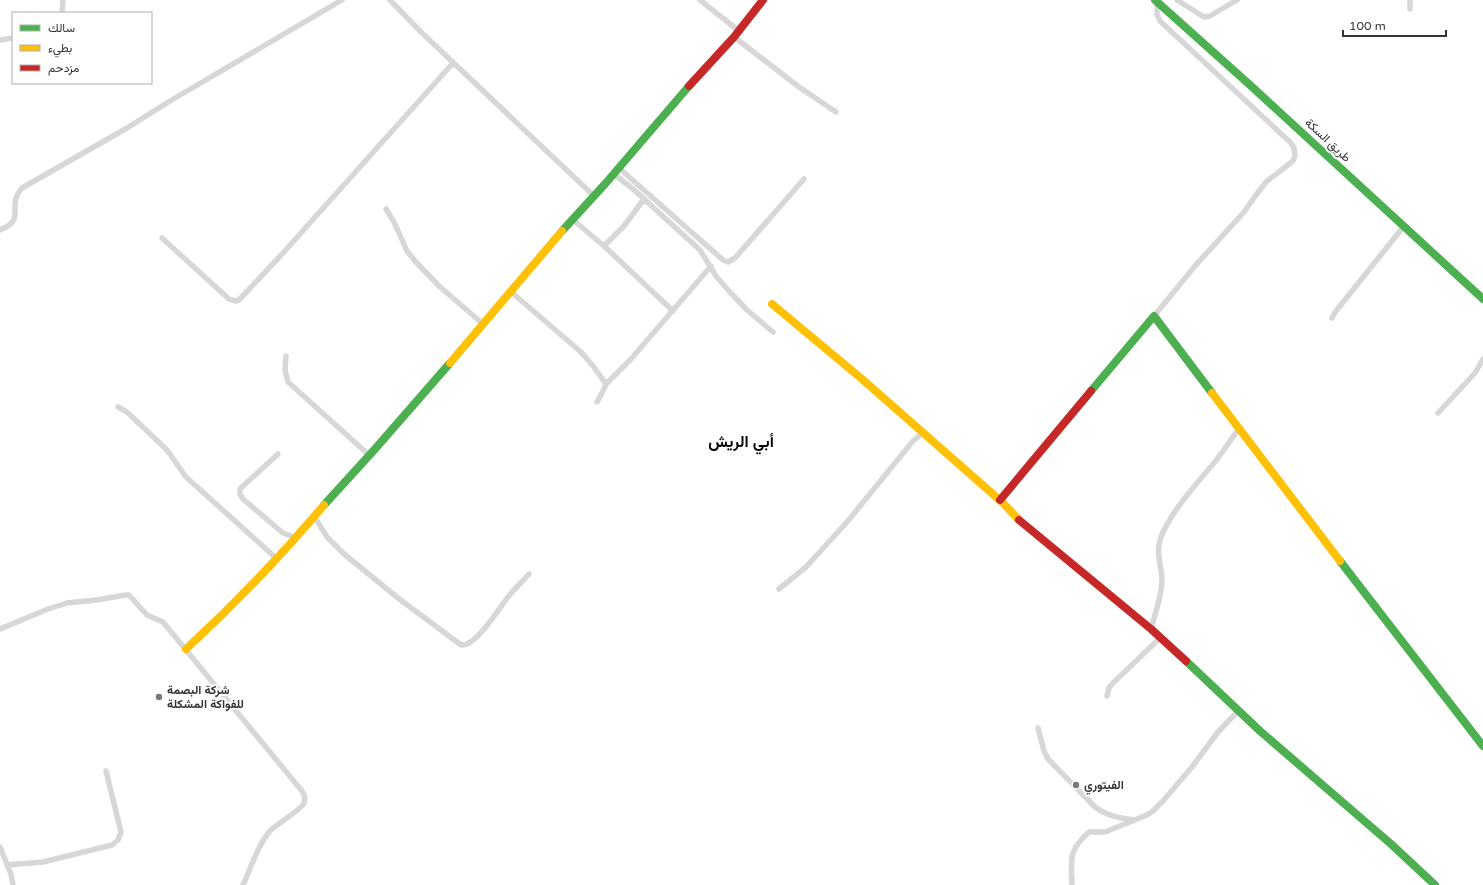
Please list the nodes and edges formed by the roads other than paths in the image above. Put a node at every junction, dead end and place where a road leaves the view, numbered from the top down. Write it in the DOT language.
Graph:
graph roads {
  1 [pos="63,0"];
  2 [pos="342,0"];
  3 [pos="390,0"];
  4 [pos="700,0"];
  5 [pos="763,0"];
  6 [pos="1177,0"];
  7 [pos="1236,0"];
  8 [pos="1410,0"];
  9 [pos="1156,1"];
  10 [pos="1410,9"];
  11 [pos="62,12"];
  12 [pos="736,34"];
  13 [pos="12,38"];
  14 [pos="0,40"];
  15 [pos="453,63"];
  16 [pos="836,112"];
  17 [pos="616,171"];
  18 [pos="804,179"];
  19 [pos="594,196"];
  20 [pos="644,199"];
  21 [pos="386,209"];
  22 [pos="572,219"];
  23 [pos="1404,226"];
  24 [pos="0,230"];
  25 [pos="162,238"];
  26 [pos="604,246"];
  27 [pos="711,266"];
  28 [pos="510,291"];
  29 [pos="1483,299"];
  30 [pos="772,304"];
  31 [pos="673,310"];
  32 [pos="1154,316"];
  33 [pos="1332,318"];
  34 [pos="483,324"];
  35 [pos="773,332"];
  36 [pos="286,356"];
  37 [pos="1483,359"];
  38 [pos="606,384"];
  39 [pos="596,402"];
  40 [pos="118,407"];
  41 [pos="1438,414"];
  42 [pos="1239,429"];
  43 [pos="922,433"];
  44 [pos="278,454"];
  45 [pos="369,455"];
  46 [pos="1000,500"];
  47 [pos="314,516"];
  48 [pos="296,538"];
  49 [pos="276,558"];
  50 [pos="529,574"];
  51 [pos="779,589"];
  52 [pos="0,629"];
  53 [pos="1151,629"];
  54 [pos="1160,638"];
  55 [pos="186,649"];
  56 [pos="1107,696"];
  57 [pos="1239,710"];
  58 [pos="1038,728"];
  59 [pos="1483,746"];
  60 [pos="106,771"];
  61 [pos="1134,820"];
  62 [pos="0,847"];
  63 [pos="7,865"];
  64 [pos="13,885"];
  65 [pos="243,885"];
  66 [pos="1072,885"];
  67 [pos="1434,885"];
  1 -- 11 [label="street"];
  2 -- 24 [label="street"];
  3 -- 15 [label="street"];
  4 -- 12 [label="street"];
  5 -- 12 [label="street"];
  6 -- 7 [label="street"];
  8 -- 10 [label="street"];
  9 -- 23 [label="street, طريق السكة"];
  9 -- 32 [label="street"];
  12 -- 16 [label="street"];
  12 -- 17 [label="street"];
  13 -- 14 [label="street"];
  15 -- 19 [label="street"];
  15 -- 25 [label="street"];
  17 -- 18 [label="street"];
  17 -- 19 [label="street"];
  17 -- 20 [label="street"];
  19 -- 22 [label="street"];
  20 -- 26 [label="street"];
  20 -- 27 [label="street"];
  21 -- 34 [label="street"];
  22 -- 26 [label="street"];
  22 -- 28 [label="street"];
  23 -- 29 [label="street, طريق السكة"];
  23 -- 33 [label="street"];
  26 -- 31 [label="street"];
  27 -- 31 [label="street"];
  27 -- 35 [label="street"];
  28 -- 34 [label="street"];
  28 -- 38 [label="street"];
  30 -- 43 [label="street"];
  31 -- 38 [label="street"];
  32 -- 42 [label="street"];
  32 -- 46 [label="street"];
  34 -- 45 [label="street"];
  36 -- 45 [label="street"];
  37 -- 41 [label="street"];
  38 -- 39 [label="street"];
  40 -- 49 [label="street"];
  42 -- 53 [label="street"];
  42 -- 59 [label="street"];
  43 -- 46 [label="street"];
  43 -- 51 [label="street"];
  44 -- 48 [label="street"];
  45 -- 47 [label="street"];
  46 -- 53 [label="street"];
  47 -- 48 [label="street"];
  47 -- 50 [label="street"];
  48 -- 49 [label="street"];
  49 -- 55 [label="street"];
  52 -- 55 [label="street"];
  53 -- 54 [label="street"];
  54 -- 56 [label="street"];
  54 -- 57 [label="street"];
  55 -- 65 [label="street"];
  57 -- 61 [label="street"];
  57 -- 67 [label="street"];
  58 -- 61 [label="street"];
  60 -- 63 [label="street"];
  61 -- 66 [label="street"];
  62 -- 63 [label="street"];
  63 -- 64 [label="street"];
}
